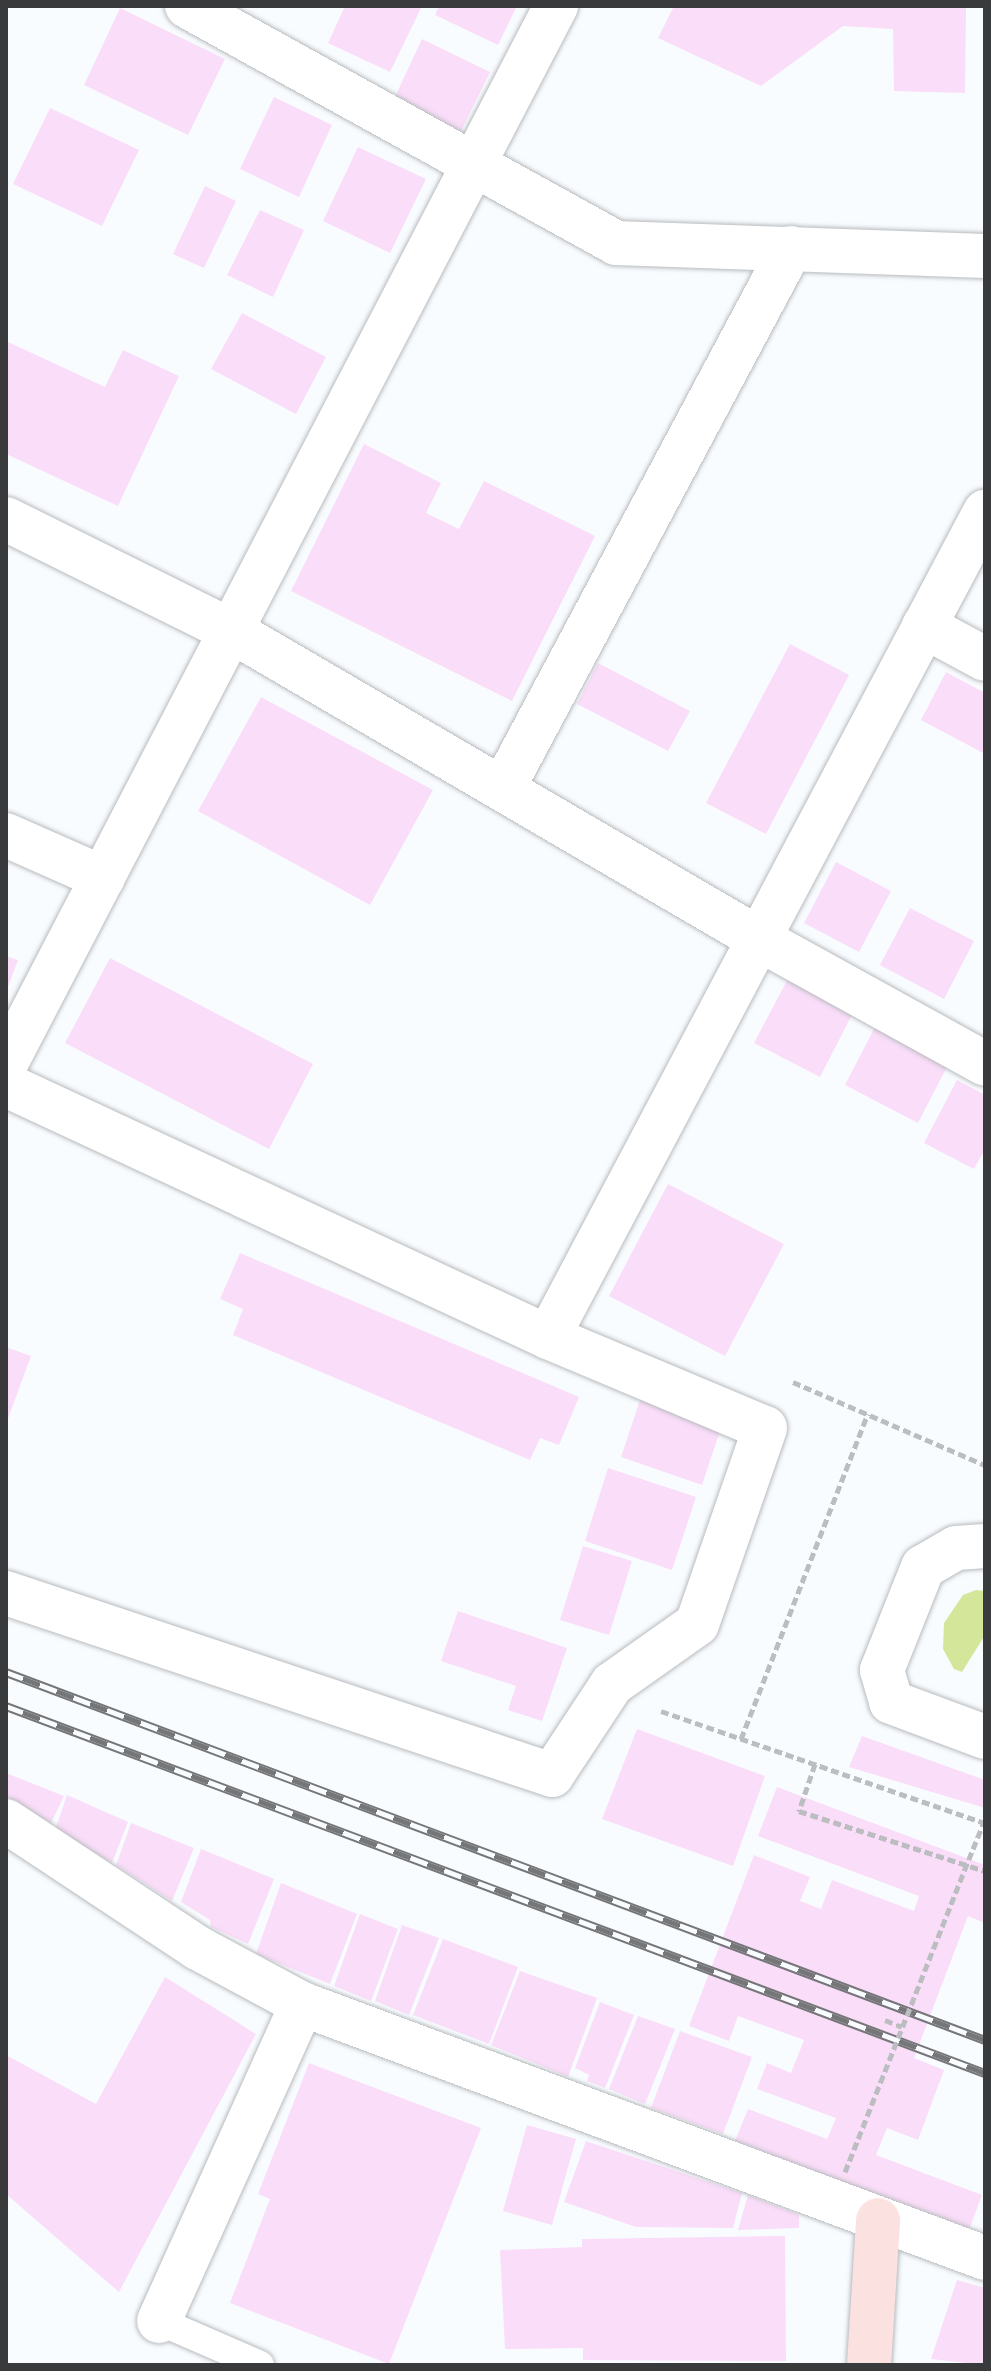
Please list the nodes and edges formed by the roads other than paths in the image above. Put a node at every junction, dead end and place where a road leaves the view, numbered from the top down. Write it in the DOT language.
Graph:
graph roads {
  1 [pos="187,6"];
  2 [pos="556,6"];
  3 [pos="475,164"];
  4 [pos="791,248"];
  5 [pos="985,256"];
  6 [pos="985,512"];
  7 [pos="6,519"];
  8 [pos="924,626"];
  9 [pos="230,630"];
  10 [pos="985,659"];
  11 [pos="503,788"];
  12 [pos="6,835"];
  13 [pos="103,878"];
  14 [pos="759,939"];
  15 [pos="6,1063"];
  16 [pos="985,1064"];
  17 [pos="6,1085"];
  18 [pos="548,1337"];
  19 [pos="985,1546"];
  20 [pos="985,1573"];
  21 [pos="914,1584"];
  22 [pos="6,1593"];
  23 [pos="983,1730"];
  24 [pos="6,1821"];
  25 [pos="302,2004"];
  26 [pos="878,2220"];
  27 [pos="985,2258"];
  28 [pos="159,2321"];
  29 [pos="260,2365"];
  30 [pos="869,2365"];
  1 -- 3 [label="street"];
  2 -- 3 [label="street"];
  3 -- 4 [label="street"];
  3 -- 9 [label="street"];
  4 -- 5 [label="street"];
  4 -- 11 [label="street"];
  6 -- 8 [label="street"];
  7 -- 9 [label="street"];
  8 -- 10 [label="street"];
  8 -- 14 [label="street"];
  9 -- 11 [label="street"];
  9 -- 13 [label="street"];
  11 -- 14 [label="street"];
  12 -- 13 [label="street"];
  13 -- 15 [label="street"];
  14 -- 16 [label="street"];
  14 -- 18 [label="street"];
  17 -- 18 [label="street"];
  18 -- 22 [label="street"];
  19 -- 21 [label="street"];
  20 -- 21 [label="street"];
  21 -- 23 [label="street"];
  24 -- 25 [label="street"];
  25 -- 26 [label="street"];
  25 -- 28 [label="street"];
  26 -- 27 [label="street"];
  26 -- 30 [label="main road"];
  28 -- 29 [label="lane"];
}
